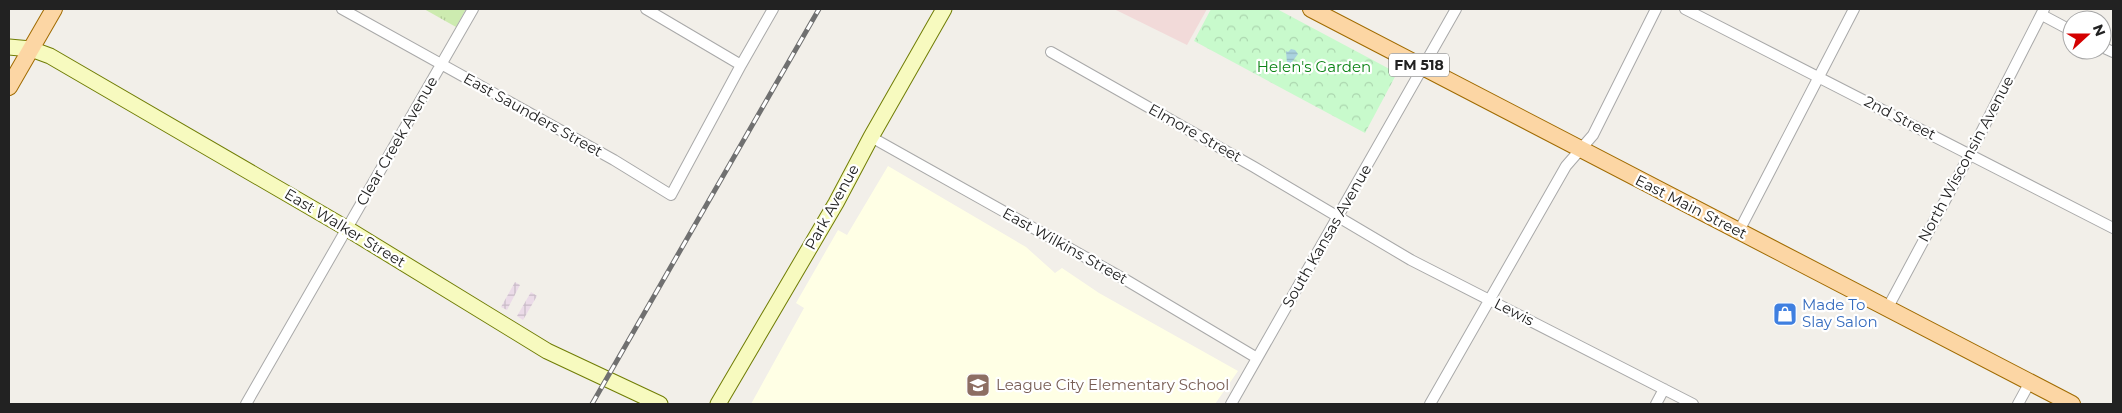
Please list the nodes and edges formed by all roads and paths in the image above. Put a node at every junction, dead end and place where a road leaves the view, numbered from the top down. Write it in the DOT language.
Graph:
graph roads {
  1 [pos="54,9"];
  2 [pos="342,9"];
  3 [pos="473,9"];
  4 [pos="646,9"];
  5 [pos="773,9"];
  6 [pos="944,9"];
  7 [pos="1311,9"];
  8 [pos="1456,9"];
  9 [pos="1656,9"];
  10 [pos="1685,9"];
  11 [pos="1854,9"];
  12 [pos="2043,12"];
  13 [pos="2062,24"];
  14 [pos="9,47"];
  15 [pos="31,50"];
  16 [pos="1051,52"];
  17 [pos="441,64"];
  18 [pos="741,65"];
  19 [pos="1424,68"];
  20 [pos="1819,77"];
  21 [pos="9,87"];
  22 [pos="871,137"];
  23 [pos="1579,150"];
  24 [pos="1970,154"];
  25 [pos="1338,216"];
  26 [pos="346,228"];
  27 [pos="2113,228"];
  28 [pos="1739,231"];
  29 [pos="1490,300"];
  30 [pos="1887,309"];
  31 [pos="1258,358"];
  32 [pos="2030,382"];
  33 [pos="1664,389"];
  34 [pos="639,400"];
  35 [pos="246,404"];
  36 [pos="660,404"];
  37 [pos="718,404"];
  38 [pos="1231,404"];
  39 [pos="1430,404"];
  40 [pos="1656,404"];
  41 [pos="1693,404"];
  42 [pos="2018,404"];
  43 [pos="2072,404"];
  1 -- 15 [label="main road"];
  2 -- 17 [label="street, East Saunders Street"];
  3 -- 17 [label="street, Clear Creek Avenue"];
  4 -- 18 [label="street"];
  5 -- 18 [label="street"];
  6 -- 22 [label="street, Park Avenue"];
  7 -- 19 [label="main road, East Main Street / FM 518"];
  8 -- 19 [label="street, South Kansas Avenue"];
  9 -- 23 [label="street"];
  10 -- 20 [label="street, 2nd Street"];
  11 -- 20 [label="street"];
  12 -- 13 [label="street"];
  12 -- 24 [label="street, North Wisconsin Avenue"];
  14 -- 15 [label="street, East Walker Street"];
  15 -- 21 [label="main road"];
  15 -- 26 [label="street, East Walker Street"];
  16 -- 25 [label="street, Elmore Street"];
  17 -- 18 [label="street, East Saunders Street"];
  17 -- 26 [label="street, Clear Creek Avenue"];
  19 -- 23 [label="main road, East Main Street / FM 518"];
  19 -- 25 [label="street, South Kansas Avenue"];
  20 -- 24 [label="street, 2nd Street"];
  20 -- 28 [label="street"];
  22 -- 31 [label="street, East Wilkins Street"];
  22 -- 37 [label="street, Park Avenue"];
  23 -- 28 [label="main road, East Main Street / FM 518"];
  23 -- 29 [label="street"];
  24 -- 27 [label="street, 2nd Street"];
  24 -- 30 [label="street, North Wisconsin Avenue"];
  25 -- 29 [label="street, Lewis"];
  25 -- 31 [label="street, South Kansas Avenue"];
  26 -- 34 [label="street, East Walker Street"];
  26 -- 35 [label="street, Clear Creek Avenue"];
  28 -- 30 [label="main road, East Main Street / FM 518"];
  29 -- 33 [label="street, Lewis"];
  29 -- 39 [label="street"];
  30 -- 32 [label="main road, East Main Street / FM 518"];
  31 -- 38 [label="street, South Kansas Avenue"];
  32 -- 42 [label="street"];
  32 -- 43 [label="main road, East Main Street / FM 518"];
  33 -- 40 [label="street"];
  33 -- 41 [label="street, Lewis"];
  34 -- 36 [label="street, East Walker Street"];
}
